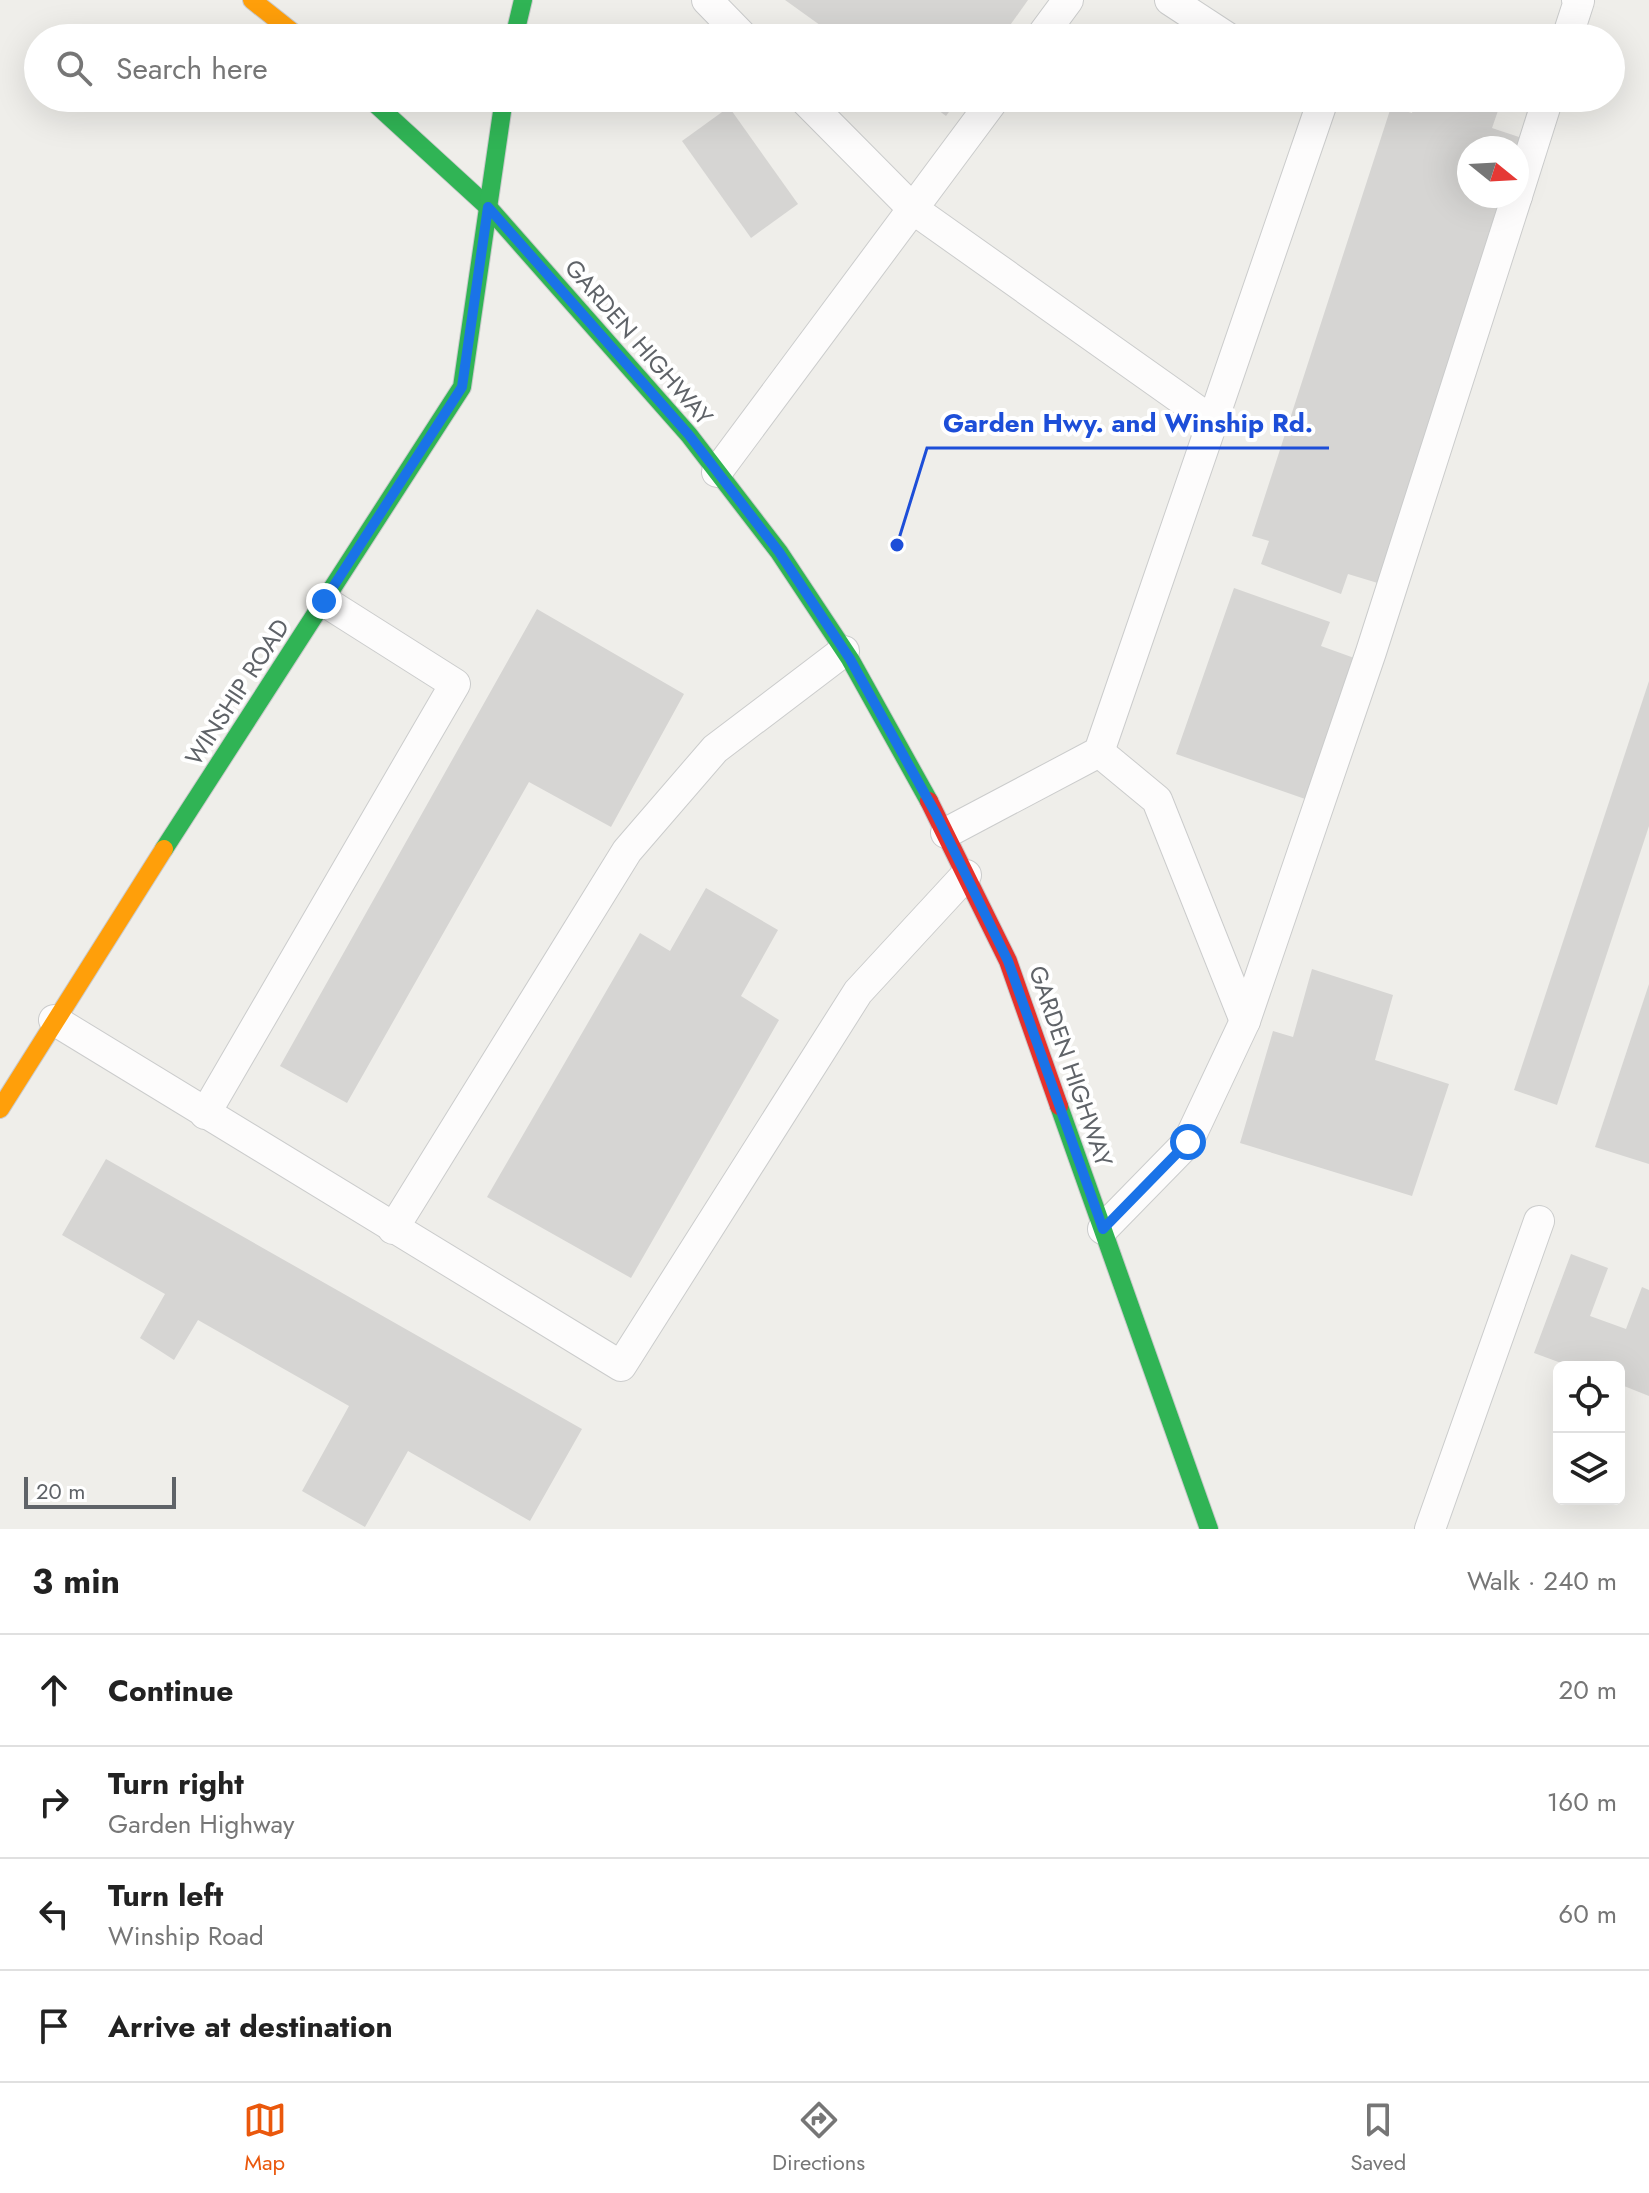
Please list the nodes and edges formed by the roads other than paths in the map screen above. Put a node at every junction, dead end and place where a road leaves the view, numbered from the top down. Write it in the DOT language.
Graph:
graph roads {
  1 [pos="252,0"];
  2 [pos="523,0"];
  3 [pos="707,0"];
  4 [pos="1068,0"];
  5 [pos="1170,0"];
  6 [pos="1577,0"];
  7 [pos="282,24"];
  8 [pos="517,24"];
  9 [pos="730,24"];
  10 [pos="1050,24"];
  11 [pos="1207,24"];
  12 [pos="1572,24"];
  13 [pos="384,112"];
  14 [pos="502,112"];
  15 [pos="817,112"];
  16 [pos="985,112"];
  17 [pos="1319,112"];
  18 [pos="1544,112"];
  19 [pos="1529,158"];
  20 [pos="488,207"];
  21 [pos="1513,208"];
  22 [pos="913,209"];
  23 [pos="1212,421"];
  24 [pos="717,472"];
  25 [pos="324,601"];
  26 [pos="844,651"];
  27 [pos="1099,752"];
  28 [pos="946,833"];
  29 [pos="966,875"];
  30 [pos="54,1020"];
  31 [pos="1245,1021"];
  32 [pos="0,1109"];
  33 [pos="205,1114"];
  34 [pos="1539,1221"];
  35 [pos="393,1229"];
  36 [pos="1103,1229"];
  37 [pos="1209,1529"];
  38 [pos="1430,1529"];
  1 -- 7 [label="main road"];
  2 -- 8 [label="main road"];
  3 -- 9 [label="lane"];
  4 -- 10 [label="lane"];
  5 -- 11 [label="lane"];
  6 -- 12 [label="lane"];
  13 -- 20 [label="main road, GARDEN HIGHWAY"];
  14 -- 20 [label="main road, WINSHIP ROAD"];
  15 -- 22 [label="lane"];
  16 -- 22 [label="lane"];
  17 -- 23 [label="lane"];
  18 -- 19 [label="lane"];
  20 -- 24 [label="main road, GARDEN HIGHWAY"];
  20 -- 25 [label="main road, WINSHIP ROAD"];
  21 -- 31 [label="lane"];
  22 -- 23 [label="lane"];
  22 -- 24 [label="lane"];
  23 -- 27 [label="lane"];
  24 -- 26 [label="main road, GARDEN HIGHWAY"];
  25 -- 30 [label="main road, WINSHIP ROAD"];
  25 -- 33 [label="lane"];
  26 -- 28 [label="main road, GARDEN HIGHWAY"];
  26 -- 35 [label="lane"];
  27 -- 28 [label="lane"];
  27 -- 31 [label="lane"];
  28 -- 29 [label="main road, GARDEN HIGHWAY"];
  29 -- 35 [label="lane"];
  29 -- 36 [label="main road, GARDEN HIGHWAY"];
  30 -- 32 [label="main road, WINSHIP ROAD"];
  30 -- 33 [label="lane"];
  31 -- 36 [label="lane"];
  33 -- 35 [label="lane"];
  34 -- 38 [label="lane"];
  36 -- 37 [label="main road, GARDEN HIGHWAY"];
}
